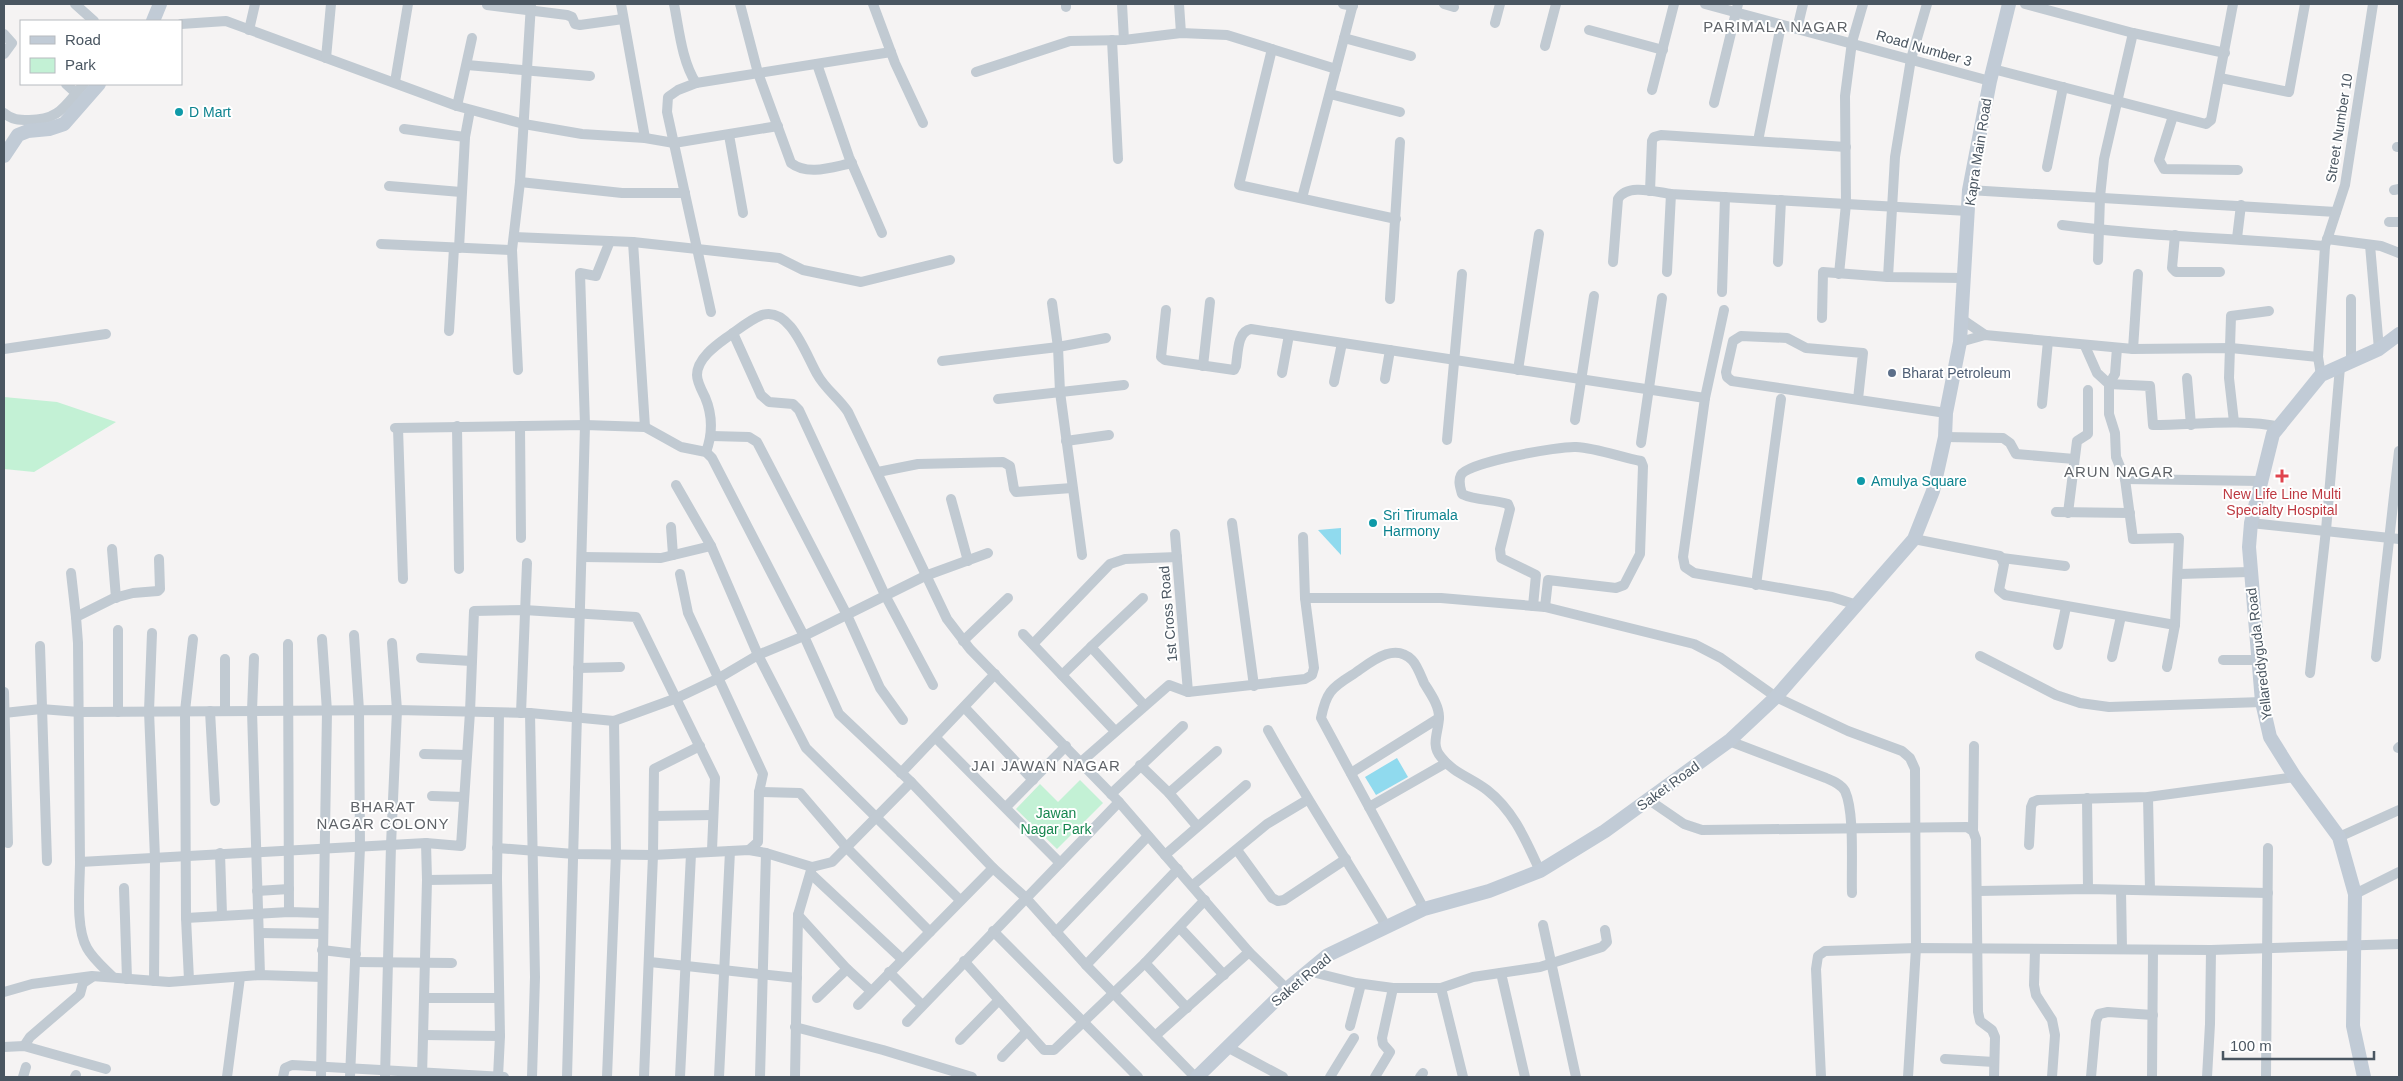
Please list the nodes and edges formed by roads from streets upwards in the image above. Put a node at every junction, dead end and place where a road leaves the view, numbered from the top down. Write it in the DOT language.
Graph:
graph roads {
  1 [pos="75,4"];
  2 [pos="160,4"];
  3 [pos="255,4"];
  4 [pos="331,4"];
  5 [pos="408,4"];
  6 [pos="621,4"];
  7 [pos="674,4"];
  8 [pos="740,4"];
  9 [pos="873,4"];
  10 [pos="1122,4"];
  11 [pos="1179,4"];
  12 [pos="1444,4"];
  13 [pos="1500,4"];
  14 [pos="1556,4"];
  15 [pos="1674,4"];
  16 [pos="1705,4"];
  17 [pos="1803,4"];
  18 [pos="1863,4"];
  19 [pos="1927,4"];
  20 [pos="2010,4"];
  21 [pos="2025,4"];
  22 [pos="2233,4"];
  23 [pos="2306,4"];
  24 [pos="2373,4"];
  25 [pos="487,5"];
  26 [pos="1350,5"];
  27 [pos="530,7"];
  28 [pos="1454,7"];
  29 [pos="1738,8"];
  30 [pos="623,19"];
  31 [pos="93,20"];
  32 [pos="153,20"];
  33 [pos="1494,23"];
  34 [pos="182,24"];
  35 [pos="1781,26"];
  36 [pos="1797,29"];
  37 [pos="249,30"];
  38 [pos="1589,30"];
  39 [pos="1181,33"];
  40 [pos="2133,33"];
  41 [pos="4,34"];
  42 [pos="472,38"];
  43 [pos="1344,38"];
  44 [pos="1112,40"];
  45 [pos="1124,40"];
  46 [pos="1852,42"];
  47 [pos="1545,46"];
  48 [pos="1272,49"];
  49 [pos="1663,50"];
  50 [pos="890,52"];
  51 [pos="2225,53"];
  52 [pos="4,54"];
  53 [pos="1412,56"];
  54 [pos="326,58"];
  55 [pos="1911,59"];
  56 [pos="816,64"];
  57 [pos="467,65"];
  58 [pos="1336,69"];
  59 [pos="528,70"];
  60 [pos="976,72"];
  61 [pos="758,73"];
  62 [pos="1991,75"];
  63 [pos="590,76"];
  64 [pos="2220,78"];
  65 [pos="395,82"];
  66 [pos="696,83"];
  67 [pos="67,85"];
  68 [pos="97,85"];
  69 [pos="2063,87"];
  70 [pos="1652,90"];
  71 [pos="80,94"];
  72 [pos="1330,94"];
  73 [pos="2116,100"];
  74 [pos="1714,103"];
  75 [pos="457,106"];
  76 [pos="470,110"];
  77 [pos="1400,112"];
  78 [pos="4,113"];
  79 [pos="2173,116"];
  80 [pos="923,123"];
  81 [pos="524,124"];
  82 [pos="778,126"];
  83 [pos="404,129"];
  84 [pos="729,135"];
  85 [pos="465,138"];
  86 [pos="645,138"];
  87 [pos="1758,141"];
  88 [pos="674,142"];
  89 [pos="1400,142"];
  90 [pos="6,147"];
  91 [pos="1846,147"];
  92 [pos="1118,159"];
  93 [pos="852,163"];
  94 [pos="2047,166"];
  95 [pos="2238,170"];
  96 [pos="520,182"];
  97 [pos="389,186"];
  98 [pos="1969,190"];
  99 [pos="1650,191"];
  100 [pos="461,192"];
  101 [pos="685,193"];
  102 [pos="1671,194"];
  103 [pos="1725,196"];
  104 [pos="2100,197"];
  105 [pos="1302,198"];
  106 [pos="1781,200"];
  107 [pos="1846,204"];
  108 [pos="2241,205"];
  109 [pos="1891,208"];
  110 [pos="1968,211"];
  111 [pos="2336,212"];
  112 [pos="743,213"];
  113 [pos="1396,219"];
  114 [pos="2062,225"];
  115 [pos="2098,230"];
  116 [pos="882,233"];
  117 [pos="1539,234"];
  118 [pos="2175,235"];
  119 [pos="514,237"];
  120 [pos="2237,238"];
  121 [pos="610,241"];
  122 [pos="632,242"];
  123 [pos="2326,242"];
  124 [pos="381,244"];
  125 [pos="2370,244"];
  126 [pos="457,248"];
  127 [pos="697,249"];
  128 [pos="512,250"];
  129 [pos="2399,253"];
  130 [pos="950,260"];
  131 [pos="2098,260"];
  132 [pos="1613,262"];
  133 [pos="1778,262"];
  134 [pos="1667,272"];
  135 [pos="2220,272"];
  136 [pos="1462,274"];
  137 [pos="1839,274"];
  138 [pos="2138,274"];
  139 [pos="1888,277"];
  140 [pos="1963,278"];
  141 [pos="1722,292"];
  142 [pos="1594,296"];
  143 [pos="1662,298"];
  144 [pos="2351,298"];
  145 [pos="1390,299"];
  146 [pos="1210,302"];
  147 [pos="1052,303"];
  148 [pos="1166,310"];
  149 [pos="1724,310"];
  150 [pos="712,312"];
  151 [pos="2269,312"];
  152 [pos="1822,318"];
  153 [pos="1960,318"];
  154 [pos="449,331"];
  155 [pos="734,333"];
  156 [pos="106,334"];
  157 [pos="1985,334"];
  158 [pos="2399,334"];
  159 [pos="1289,335"];
  160 [pos="1959,337"];
  161 [pos="1106,338"];
  162 [pos="2048,341"];
  163 [pos="1342,343"];
  164 [pos="2085,346"];
  165 [pos="1058,347"];
  166 [pos="2117,348"];
  167 [pos="2231,348"];
  168 [pos="4,349"];
  169 [pos="2379,349"];
  170 [pos="1390,350"];
  171 [pos="2133,350"];
  172 [pos="2318,357"];
  173 [pos="1454,360"];
  174 [pos="942,361"];
  175 [pos="2345,365"];
  176 [pos="1203,366"];
  177 [pos="518,370"];
  178 [pos="1518,370"];
  179 [pos="1282,373"];
  180 [pos="2321,375"];
  181 [pos="2187,378"];
  182 [pos="1582,379"];
  183 [pos="1385,380"];
  184 [pos="1334,382"];
  185 [pos="2109,384"];
  186 [pos="1124,385"];
  187 [pos="1648,389"];
  188 [pos="2088,390"];
  189 [pos="1060,392"];
  190 [pos="1704,398"];
  191 [pos="998,399"];
  192 [pos="1781,399"];
  193 [pos="1858,399"];
  194 [pos="2042,404"];
  195 [pos="1946,413"];
  196 [pos="1575,420"];
  197 [pos="2234,422"];
  198 [pos="585,425"];
  199 [pos="2191,425"];
  200 [pos="457,426"];
  201 [pos="520,426"];
  202 [pos="2281,427"];
  203 [pos="646,428"];
  204 [pos="1109,435"];
  205 [pos="712,436"];
  206 [pos="1944,437"];
  207 [pos="1447,440"];
  208 [pos="1066,441"];
  209 [pos="1641,443"];
  210 [pos="2399,450"];
  211 [pos="706,452"];
  212 [pos="2074,459"];
  213 [pos="878,472"];
  214 [pos="2125,479"];
  215 [pos="2260,481"];
  216 [pos="676,485"];
  217 [pos="1072,488"];
  218 [pos="951,499"];
  219 [pos="2056,512"];
  220 [pos="2068,513"];
  221 [pos="2130,513"];
  222 [pos="1232,523"];
  223 [pos="2250,523"];
  224 [pos="671,527"];
  225 [pos="2326,530"];
  226 [pos="1175,534"];
  227 [pos="1303,537"];
  228 [pos="521,538"];
  229 [pos="2394,538"];
  230 [pos="1914,540"];
  231 [pos="711,546"];
  232 [pos="112,549"];
  233 [pos="988,553"];
  234 [pos="673,555"];
  235 [pos="1082,555"];
  236 [pos="582,557"];
  237 [pos="1177,558"];
  238 [pos="2002,558"];
  239 [pos="159,559"];
  240 [pos="968,561"];
  241 [pos="527,564"];
  242 [pos="2065,566"];
  243 [pos="459,568"];
  244 [pos="2249,572"];
  245 [pos="71,573"];
  246 [pos="680,574"];
  247 [pos="2179,574"];
  248 [pos="1536,575"];
  249 [pos="925,576"];
  250 [pos="403,579"];
  251 [pos="1548,580"];
  252 [pos="1756,585"];
  253 [pos="885,595"];
  254 [pos="116,598"];
  255 [pos="1008,598"];
  256 [pos="1143,598"];
  257 [pos="1304,598"];
  258 [pos="1857,605"];
  259 [pos="1533,606"];
  260 [pos="1545,607"];
  261 [pos="2066,607"];
  262 [pos="524,610"];
  263 [pos="580,614"];
  264 [pos="847,615"];
  265 [pos="2120,616"];
  266 [pos="76,618"];
  267 [pos="2175,625"];
  268 [pos="118,630"];
  269 [pos="152,634"];
  270 [pos="1023,634"];
  271 [pos="354,636"];
  272 [pos="804,636"];
  273 [pos="193,638"];
  274 [pos="322,639"];
  275 [pos="963,640"];
  276 [pos="392,643"];
  277 [pos="288,644"];
  278 [pos="1033,644"];
  279 [pos="2058,645"];
  280 [pos="40,646"];
  281 [pos="1091,647"];
  282 [pos="758,655"];
  283 [pos="1980,656"];
  284 [pos="2112,657"];
  285 [pos="2376,657"];
  286 [pos="254,658"];
  287 [pos="421,658"];
  288 [pos="226,659"];
  289 [pos="2223,660"];
  290 [pos="2258,660"];
  291 [pos="471,661"];
  292 [pos="620,667"];
  293 [pos="2168,667"];
  294 [pos="578,668"];
  295 [pos="2310,673"];
  296 [pos="995,674"];
  297 [pos="1062,675"];
  298 [pos="719,678"];
  299 [pos="933,685"];
  300 [pos="1254,686"];
  301 [pos="4,692"];
  302 [pos="1188,692"];
  303 [pos="1776,697"];
  304 [pos="677,698"];
  305 [pos="2262,702"];
  306 [pos="1144,705"];
  307 [pos="965,708"];
  308 [pos="41,709"];
  309 [pos="327,710"];
  310 [pos="359,710"];
  311 [pos="397,710"];
  312 [pos="149,711"];
  313 [pos="184,711"];
  314 [pos="210,711"];
  315 [pos="225,711"];
  316 [pos="289,711"];
  317 [pos="79,712"];
  318 [pos="118,712"];
  319 [pos="252,712"];
  320 [pos="470,712"];
  321 [pos="4,713"];
  322 [pos="499,713"];
  323 [pos="526,713"];
  324 [pos="576,717"];
  325 [pos="1439,718"];
  326 [pos="903,720"];
  327 [pos="614,721"];
  328 [pos="1183,726"];
  329 [pos="1268,730"];
  330 [pos="1115,731"];
  331 [pos="936,738"];
  332 [pos="1729,741"];
  333 [pos="700,746"];
  334 [pos="1066,746"];
  335 [pos="1974,746"];
  336 [pos="1217,752"];
  337 [pos="424,754"];
  338 [pos="467,755"];
  339 [pos="1081,762"];
  340 [pos="1446,763"];
  341 [pos="1140,765"];
  342 [pos="901,773"];
  343 [pos="1351,773"];
  344 [pos="2292,773"];
  345 [pos="1033,780"];
  346 [pos="911,782"];
  347 [pos="1246,785"];
  348 [pos="759,792"];
  349 [pos="1169,793"];
  350 [pos="1111,794"];
  351 [pos="432,796"];
  352 [pos="464,797"];
  353 [pos="2148,797"];
  354 [pos="2087,798"];
  355 [pos="1307,800"];
  356 [pos="1649,800"];
  357 [pos="215,801"];
  358 [pos="1119,802"];
  359 [pos="1369,806"];
  360 [pos="1006,807"];
  361 [pos="2399,810"];
  362 [pos="712,815"];
  363 [pos="654,816"];
  364 [pos="876,816"];
  365 [pos="1198,826"];
  366 [pos="1916,827"];
  367 [pos="1850,828"];
  368 [pos="1973,831"];
  369 [pos="1148,836"];
  370 [pos="2340,837"];
  371 [pos="8,843"];
  372 [pos="426,843"];
  373 [pos="391,845"];
  374 [pos="2029,845"];
  375 [pos="360,847"];
  376 [pos="497,848"];
  377 [pos="847,848"];
  378 [pos="2268,848"];
  379 [pos="324,849"];
  380 [pos="288,850"];
  381 [pos="712,850"];
  382 [pos="748,850"];
  383 [pos="1236,850"];
  384 [pos="256,851"];
  385 [pos="534,851"];
  386 [pos="730,851"];
  387 [pos="220,853"];
  388 [pos="616,853"];
  389 [pos="766,853"];
  390 [pos="574,854"];
  391 [pos="691,854"];
  392 [pos="186,855"];
  393 [pos="653,855"];
  394 [pos="1165,855"];
  395 [pos="155,858"];
  396 [pos="1346,859"];
  397 [pos="47,861"];
  398 [pos="80,862"];
  399 [pos="1060,863"];
  400 [pos="993,868"];
  401 [pos="1178,869"];
  402 [pos="811,870"];
  403 [pos="1540,871"];
  404 [pos="2399,872"];
  405 [pos="497,879"];
  406 [pos="427,880"];
  407 [pos="1193,885"];
  408 [pos="124,888"];
  409 [pos="289,889"];
  410 [pos="2088,889"];
  411 [pos="2121,890"];
  412 [pos="2150,890"];
  413 [pos="258,891"];
  414 [pos="1978,891"];
  415 [pos="1852,893"];
  416 [pos="2268,893"];
  417 [pos="2355,894"];
  418 [pos="1026,898"];
  419 [pos="960,900"];
  420 [pos="1205,900"];
  421 [pos="1424,909"];
  422 [pos="289,912"];
  423 [pos="322,913"];
  424 [pos="257,914"];
  425 [pos="222,915"];
  426 [pos="798,915"];
  427 [pos="186,918"];
  428 [pos="1543,925"];
  429 [pos="1386,926"];
  430 [pos="1180,928"];
  431 [pos="1605,930"];
  432 [pos="993,931"];
  433 [pos="930,932"];
  434 [pos="1056,932"];
  435 [pos="260,933"];
  436 [pos="323,934"];
  437 [pos="2399,944"];
  438 [pos="2353,945"];
  439 [pos="1916,948"];
  440 [pos="2267,948"];
  441 [pos="2122,949"];
  442 [pos="322,950"];
  443 [pos="1979,950"];
  444 [pos="2035,950"];
  445 [pos="2153,950"];
  446 [pos="2210,950"];
  447 [pos="1250,952"];
  448 [pos="355,958"];
  449 [pos="902,959"];
  450 [pos="964,961"];
  451 [pos="389,962"];
  452 [pos="650,962"];
  453 [pos="425,963"];
  454 [pos="452,963"];
  455 [pos="1145,963"];
  456 [pos="1552,964"];
  457 [pos="1086,965"];
  458 [pos="686,966"];
  459 [pos="847,969"];
  460 [pos="723,970"];
  461 [pos="889,972"];
  462 [pos="1308,972"];
  463 [pos="1501,973"];
  464 [pos="260,975"];
  465 [pos="763,975"];
  466 [pos="1224,975"];
  467 [pos="92,976"];
  468 [pos="113,977"];
  469 [pos="240,977"];
  470 [pos="322,977"];
  471 [pos="797,978"];
  472 [pos="127,979"];
  473 [pos="189,980"];
  474 [pos="154,981"];
  475 [pos="1361,984"];
  476 [pos="1393,988"];
  477 [pos="1440,988"];
  478 [pos="1287,989"];
  479 [pos="871,991"];
  480 [pos="4,992"];
  481 [pos="1114,992"];
  482 [pos="425,998"];
  483 [pos="499,998"];
  484 [pos="817,998"];
  485 [pos="999,1000"];
  486 [pos="858,1005"];
  487 [pos="922,1005"];
  488 [pos="1187,1008"];
  489 [pos="2153,1016"];
  490 [pos="907,1022"];
  491 [pos="1082,1022"];
  492 [pos="1350,1026"];
  493 [pos="795,1027"];
  494 [pos="1027,1031"];
  495 [pos="424,1035"];
  496 [pos="500,1036"];
  497 [pos="1155,1036"];
  498 [pos="1354,1038"];
  499 [pos="960,1040"];
  500 [pos="24,1046"];
  501 [pos="4,1047"];
  502 [pos="1228,1048"];
  503 [pos="1002,1056"];
  504 [pos="1945,1059"];
  505 [pos="1994,1062"];
  506 [pos="106,1069"];
  507 [pos="321,1072"];
  508 [pos="350,1072"];
  509 [pos="385,1073"];
  510 [pos="423,1074"];
  511 [pos="955,1075"];
  512 [pos="463,1076"];
  513 [pos="227,1077"];
  514 [pos="283,1077"];
  515 [pos="498,1077"];
  516 [pos="504,1077"];
  517 [pos="532,1077"];
  518 [pos="567,1077"];
  519 [pos="607,1077"];
  520 [pos="644,1077"];
  521 [pos="680,1077"];
  522 [pos="719,1077"];
  523 [pos="760,1077"];
  524 [pos="795,1077"];
  525 [pos="972,1077"];
  526 [pos="1138,1077"];
  527 [pos="1196,1077"];
  528 [pos="1283,1077"];
  529 [pos="1330,1077"];
  530 [pos="1375,1077"];
  531 [pos="1463,1077"];
  532 [pos="1525,1077"];
  533 [pos="1576,1077"];
  534 [pos="1821,1077"];
  535 [pos="1908,1077"];
  536 [pos="1994,1077"];
  537 [pos="2052,1077"];
  538 [pos="2091,1077"];
  539 [pos="2152,1077"];
  540 [pos="2207,1077"];
  541 [pos="2266,1077"];
  542 [pos="2364,1077"];
  1 -- 31 [label="street"];
  2 -- 32 [label="street"];
  3 -- 37 [label="street"];
  4 -- 54 [label="street"];
  5 -- 65 [label="street"];
  6 -- 30 [label="street"];
  7 -- 66 [label="street"];
  8 -- 61 [label="street"];
  9 -- 50 [label="street"];
  10 -- 45 [label="street"];
  11 -- 39 [label="street"];
  12 -- 28 [label="street"];
  13 -- 33 [label="street"];
  14 -- 47 [label="street"];
  15 -- 49 [label="street"];
  16 -- 29 [label="street, Road Number 3"];
  17 -- 36 [label="street"];
  18 -- 46 [label="street"];
  19 -- 55 [label="street"];
  20 -- 62 [label="street, Kapra Main Road"];
  21 -- 40 [label="street"];
  22 -- 51 [label="street"];
  23 -- 64 [label="street"];
  24 -- 111 [label="street, Street Number 10"];
  25 -- 27 [label="street"];
  26 -- 43 [label="street"];
  27 -- 30 [label="street"];
  27 -- 59 [label="street"];
  29 -- 35 [label="street, Road Number 3"];
  29 -- 74 [label="street"];
  30 -- 86 [label="street"];
  34 -- 37 [label="street"];
  35 -- 36 [label="street, Road Number 3"];
  35 -- 87 [label="street"];
  36 -- 46 [label="street, Road Number 3"];
  37 -- 54 [label="street"];
  38 -- 49 [label="street"];
  39 -- 45 [label="street"];
  39 -- 48 [label="street"];
  40 -- 51 [label="street"];
  40 -- 73 [label="street"];
  41 -- 52 [label="street"];
  42 -- 57 [label="street"];
  43 -- 53 [label="street"];
  43 -- 58 [label="street"];
  44 -- 45 [label="street"];
  44 -- 60 [label="street"];
  44 -- 92 [label="street"];
  46 -- 55 [label="street, Road Number 3"];
  46 -- 91 [label="street"];
  48 -- 58 [label="street"];
  48 -- 105 [label="street"];
  49 -- 70 [label="street"];
  50 -- 56 [label="street"];
  50 -- 80 [label="street"];
  51 -- 64 [label="street"];
  54 -- 65 [label="street"];
  55 -- 62 [label="street, Road Number 3"];
  55 -- 109 [label="street"];
  56 -- 61 [label="street"];
  56 -- 93 [label="street"];
  57 -- 59 [label="street"];
  57 -- 75 [label="street"];
  58 -- 72 [label="street"];
  59 -- 63 [label="street"];
  59 -- 81 [label="street"];
  61 -- 66 [label="street"];
  61 -- 82 [label="street"];
  62 -- 69 [label="street, Road Number 3"];
  62 -- 98 [label="street, Kapra Main Road"];
  64 -- 79 [label="street, Road Number 3"];
  65 -- 75 [label="street"];
  66 -- 88 [label="street"];
  67 -- 71 [label="street"];
  68 -- 71 [label="street"];
  69 -- 73 [label="street, Road Number 3"];
  69 -- 94 [label="street"];
  71 -- 78 [label="street"];
  71 -- 90 [label="street"];
  72 -- 77 [label="street"];
  72 -- 105 [label="street"];
  73 -- 79 [label="street, Road Number 3"];
  73 -- 104 [label="street"];
  75 -- 76 [label="street"];
  76 -- 81 [label="street"];
  76 -- 85 [label="street"];
  79 -- 95 [label="street"];
  81 -- 86 [label="street"];
  81 -- 96 [label="street"];
  82 -- 84 [label="street"];
  82 -- 93 [label="street"];
  83 -- 85 [label="street"];
  84 -- 88 [label="street"];
  84 -- 112 [label="street"];
  85 -- 100 [label="street"];
  86 -- 88 [label="street"];
  87 -- 91 [label="street"];
  87 -- 99 [label="street"];
  88 -- 101 [label="street"];
  89 -- 113 [label="street"];
  91 -- 107 [label="street"];
  93 -- 116 [label="street"];
  96 -- 101 [label="street"];
  96 -- 119 [label="street"];
  97 -- 100 [label="street"];
  98 -- 104 [label="street"];
  98 -- 110 [label="street, Kapra Main Road"];
  99 -- 102 [label="street"];
  99 -- 132 [label="street"];
  100 -- 126 [label="street"];
  101 -- 127 [label="street"];
  102 -- 103 [label="street"];
  102 -- 134 [label="street"];
  103 -- 106 [label="street"];
  103 -- 141 [label="street"];
  104 -- 108 [label="street"];
  104 -- 115 [label="street"];
  105 -- 113 [label="street"];
  106 -- 107 [label="street"];
  106 -- 133 [label="street"];
  107 -- 109 [label="street"];
  107 -- 137 [label="street"];
  108 -- 111 [label="street"];
  108 -- 120 [label="street"];
  109 -- 110 [label="street"];
  109 -- 139 [label="street"];
  110 -- 140 [label="street, Kapra Main Road"];
  111 -- 123 [label="street, Street Number 10"];
  113 -- 145 [label="street"];
  114 -- 115 [label="street"];
  115 -- 118 [label="street"];
  115 -- 131 [label="street"];
  117 -- 178 [label="street"];
  118 -- 120 [label="street"];
  118 -- 135 [label="street"];
  119 -- 121 [label="street"];
  119 -- 128 [label="street"];
  120 -- 123 [label="street"];
  121 -- 122 [label="street"];
  121 -- 198 [label="street"];
  122 -- 127 [label="street"];
  122 -- 203 [label="street"];
  123 -- 125 [label="street"];
  123 -- 172 [label="street, Street Number 10"];
  124 -- 126 [label="street"];
  125 -- 129 [label="street"];
  125 -- 169 [label="street"];
  126 -- 128 [label="street"];
  126 -- 154 [label="street"];
  127 -- 130 [label="street"];
  127 -- 150 [label="street"];
  128 -- 177 [label="street"];
  136 -- 173 [label="street"];
  137 -- 139 [label="street"];
  137 -- 152 [label="street"];
  138 -- 171 [label="street"];
  139 -- 140 [label="street"];
  140 -- 153 [label="street, Kapra Main Road"];
  142 -- 182 [label="street"];
  143 -- 187 [label="street"];
  144 -- 175 [label="street"];
  146 -- 176 [label="street"];
  147 -- 165 [label="street"];
  148 -- 176 [label="street"];
  149 -- 190 [label="street"];
  151 -- 167 [label="street"];
  153 -- 157 [label="street"];
  153 -- 160 [label="street, Kapra Main Road"];
  155 -- 205 [label="street"];
  155 -- 213 [label="street"];
  155 -- 253 [label="street"];
  156 -- 168 [label="street"];
  157 -- 160 [label="street"];
  157 -- 162 [label="street"];
  158 -- 169 [label="street, Yellareddyguda Road"];
  159 -- 163 [label="street"];
  159 -- 176 [label="street"];
  159 -- 179 [label="street"];
  160 -- 195 [label="street, Saket Road"];
  161 -- 165 [label="street"];
  162 -- 164 [label="street"];
  162 -- 194 [label="street"];
  163 -- 170 [label="street"];
  163 -- 184 [label="street"];
  164 -- 166 [label="street"];
  164 -- 185 [label="street"];
  165 -- 174 [label="street"];
  165 -- 189 [label="street"];
  166 -- 171 [label="street"];
  166 -- 185 [label="street"];
  167 -- 171 [label="street"];
  167 -- 172 [label="street"];
  167 -- 197 [label="street"];
  169 -- 175 [label="street, Yellareddyguda Road"];
  170 -- 173 [label="street"];
  170 -- 183 [label="street"];
  172 -- 180 [label="street, Street Number 10"];
  173 -- 178 [label="street"];
  173 -- 207 [label="street"];
  175 -- 180 [label="street, Yellareddyguda Road"];
  175 -- 225 [label="street"];
  178 -- 182 [label="street"];
  180 -- 202 [label="street, Yellareddyguda Road"];
  181 -- 199 [label="street"];
  182 -- 187 [label="street"];
  182 -- 196 [label="street"];
  185 -- 199 [label="street"];
  185 -- 214 [label="street"];
  186 -- 189 [label="street"];
  187 -- 190 [label="street"];
  187 -- 209 [label="street"];
  188 -- 212 [label="street"];
  189 -- 191 [label="street"];
  189 -- 208 [label="street"];
  190 -- 252 [label="street"];
  192 -- 252 [label="street"];
  193 -- 193 [label="street"];
  193 -- 195 [label="street"];
  195 -- 206 [label="street, Saket Road"];
  197 -- 199 [label="street"];
  197 -- 202 [label="street"];
  198 -- 201 [label="street"];
  198 -- 203 [label="street"];
  198 -- 236 [label="street"];
  200 -- 201 [label="street"];
  200 -- 243 [label="street"];
  200 -- 250 [label="street"];
  201 -- 228 [label="street"];
  202 -- 215 [label="street, Yellareddyguda Road"];
  203 -- 211 [label="street"];
  204 -- 208 [label="street"];
  205 -- 211 [label="street"];
  205 -- 264 [label="street"];
  206 -- 212 [label="street"];
  206 -- 230 [label="street, Saket Road"];
  208 -- 217 [label="street"];
  210 -- 229 [label="street"];
  211 -- 272 [label="street"];
  212 -- 220 [label="street"];
  213 -- 217 [label="street"];
  213 -- 249 [label="street"];
  214 -- 215 [label="street"];
  214 -- 221 [label="street"];
  215 -- 223 [label="street, Yellareddyguda Road"];
  216 -- 231 [label="street"];
  217 -- 235 [label="street"];
  218 -- 240 [label="street"];
  219 -- 220 [label="street"];
  220 -- 221 [label="street"];
  221 -- 247 [label="street"];
  222 -- 300 [label="street"];
  223 -- 225 [label="street"];
  223 -- 244 [label="street, Yellareddyguda Road"];
  224 -- 234 [label="street"];
  225 -- 229 [label="street"];
  225 -- 295 [label="street"];
  226 -- 237 [label="street, 1st Cross Road"];
  227 -- 257 [label="street"];
  229 -- 285 [label="street"];
  230 -- 238 [label="street"];
  230 -- 258 [label="street, Saket Road"];
  231 -- 234 [label="street"];
  231 -- 282 [label="street"];
  232 -- 254 [label="street"];
  233 -- 240 [label="street"];
  234 -- 236 [label="street"];
  236 -- 263 [label="street"];
  237 -- 278 [label="street"];
  237 -- 302 [label="street, 1st Cross Road"];
  238 -- 242 [label="street"];
  238 -- 261 [label="street"];
  239 -- 254 [label="street"];
  240 -- 249 [label="street"];
  241 -- 262 [label="street"];
  244 -- 247 [label="street"];
  244 -- 290 [label="street, Yellareddyguda Road"];
  245 -- 266 [label="street"];
  246 -- 298 [label="street"];
  247 -- 267 [label="street"];
  248 -- 251 [label="street"];
  248 -- 251 [label="street"];
  248 -- 259 [label="street"];
  249 -- 253 [label="street"];
  249 -- 275 [label="street"];
  251 -- 260 [label="street"];
  252 -- 258 [label="street"];
  253 -- 264 [label="street"];
  253 -- 299 [label="street"];
  254 -- 266 [label="street"];
  255 -- 275 [label="street"];
  256 -- 281 [label="street"];
  257 -- 259 [label="street"];
  257 -- 300 [label="street"];
  258 -- 303 [label="street, Saket Road"];
  259 -- 260 [label="street"];
  260 -- 303 [label="street"];
  261 -- 265 [label="street"];
  261 -- 279 [label="street"];
  262 -- 263 [label="street"];
  262 -- 291 [label="street"];
  262 -- 323 [label="street"];
  263 -- 294 [label="street"];
  263 -- 304 [label="street"];
  264 -- 272 [label="street"];
  264 -- 326 [label="street"];
  265 -- 267 [label="street"];
  265 -- 284 [label="street"];
  266 -- 317 [label="street"];
  267 -- 293 [label="street"];
  268 -- 318 [label="street"];
  269 -- 312 [label="street"];
  270 -- 278 [label="street"];
  271 -- 310 [label="street"];
  272 -- 282 [label="street"];
  272 -- 342 [label="street"];
  273 -- 313 [label="street"];
  274 -- 309 [label="street"];
  275 -- 296 [label="street"];
  276 -- 311 [label="street"];
  277 -- 316 [label="street"];
  278 -- 297 [label="street"];
  280 -- 308 [label="street"];
  281 -- 297 [label="street"];
  281 -- 306 [label="street"];
  282 -- 298 [label="street"];
  282 -- 364 [label="street"];
  283 -- 305 [label="street"];
  286 -- 319 [label="street"];
  287 -- 291 [label="street"];
  288 -- 315 [label="street"];
  289 -- 290 [label="street"];
  290 -- 305 [label="street, Yellareddyguda Road"];
  291 -- 320 [label="street"];
  292 -- 294 [label="street"];
  294 -- 324 [label="street"];
  296 -- 307 [label="street"];
  296 -- 334 [label="street"];
  297 -- 330 [label="street"];
  298 -- 304 [label="street"];
  298 -- 348 [label="street"];
  300 -- 302 [label="street"];
  301 -- 321 [label="street"];
  302 -- 306 [label="street"];
  303 -- 332 [label="street, Saket Road"];
  303 -- 366 [label="street"];
  304 -- 327 [label="street"];
  304 -- 333 [label="street"];
  305 -- 344 [label="street, Yellareddyguda Road"];
  306 -- 330 [label="street"];
  307 -- 331 [label="street"];
  307 -- 345 [label="street"];
  308 -- 317 [label="street"];
  308 -- 321 [label="street"];
  308 -- 397 [label="street"];
  309 -- 310 [label="street"];
  309 -- 316 [label="street"];
  309 -- 379 [label="street"];
  310 -- 311 [label="street"];
  310 -- 375 [label="street"];
  311 -- 320 [label="street"];
  311 -- 373 [label="street"];
  312 -- 313 [label="street"];
  312 -- 318 [label="street"];
  312 -- 395 [label="street"];
  313 -- 314 [label="street"];
  313 -- 392 [label="street"];
  314 -- 315 [label="street"];
  314 -- 357 [label="street"];
  315 -- 319 [label="street"];
  316 -- 319 [label="street"];
  316 -- 380 [label="street"];
  317 -- 318 [label="street"];
  317 -- 398 [label="street"];
  319 -- 384 [label="street"];
  320 -- 322 [label="street"];
  320 -- 338 [label="street"];
  321 -- 371 [label="street"];
  322 -- 323 [label="street"];
  322 -- 376 [label="street"];
  323 -- 324 [label="street"];
  323 -- 385 [label="street"];
  324 -- 327 [label="street"];
  324 -- 390 [label="street"];
  325 -- 340 [label="street"];
  325 -- 343 [label="street"];
  325 -- 343 [label="street"];
  327 -- 388 [label="street"];
  328 -- 341 [label="street"];
  329 -- 355 [label="street"];
  330 -- 339 [label="street"];
  331 -- 342 [label="street"];
  331 -- 360 [label="street"];
  332 -- 356 [label="street, Saket Road"];
  332 -- 367 [label="street"];
  333 -- 362 [label="street"];
  333 -- 363 [label="street"];
  334 -- 339 [label="street"];
  334 -- 345 [label="street"];
  335 -- 368 [label="street"];
  336 -- 349 [label="street"];
  337 -- 338 [label="street"];
  338 -- 352 [label="street"];
  339 -- 350 [label="street"];
  340 -- 359 [label="street"];
  340 -- 403 [label="street"];
  341 -- 349 [label="street"];
  341 -- 350 [label="street"];
  342 -- 346 [label="street"];
  343 -- 359 [label="street"];
  344 -- 353 [label="street"];
  344 -- 370 [label="street, Yellareddyguda Road"];
  345 -- 360 [label="street"];
  346 -- 364 [label="street"];
  346 -- 400 [label="street"];
  347 -- 365 [label="street"];
  348 -- 377 [label="street"];
  348 -- 382 [label="street"];
  349 -- 365 [label="street"];
  350 -- 358 [label="street"];
  351 -- 352 [label="street"];
  352 -- 372 [label="street"];
  353 -- 354 [label="street"];
  353 -- 412 [label="street"];
  354 -- 374 [label="street"];
  354 -- 410 [label="street"];
  355 -- 383 [label="street"];
  355 -- 396 [label="street"];
  356 -- 367 [label="street"];
  356 -- 403 [label="street, Saket Road"];
  358 -- 369 [label="street"];
  358 -- 399 [label="street"];
  359 -- 421 [label="street"];
  360 -- 399 [label="street"];
  361 -- 370 [label="street"];
  362 -- 363 [label="street"];
  362 -- 381 [label="street"];
  363 -- 393 [label="street"];
  364 -- 377 [label="street"];
  364 -- 419 [label="street"];
  365 -- 394 [label="street"];
  366 -- 367 [label="street"];
  366 -- 368 [label="street"];
  366 -- 439 [label="street"];
  367 -- 415 [label="street"];
  368 -- 414 [label="street"];
  369 -- 394 [label="street"];
  369 -- 434 [label="street"];
  370 -- 417 [label="street, Yellareddyguda Road"];
  372 -- 373 [label="street"];
  372 -- 406 [label="street"];
  373 -- 375 [label="street"];
  373 -- 451 [label="street"];
  375 -- 379 [label="street"];
  375 -- 448 [label="street"];
  376 -- 385 [label="street"];
  376 -- 405 [label="street"];
  377 -- 402 [label="street"];
  377 -- 433 [label="street"];
  378 -- 416 [label="street"];
  379 -- 380 [label="street"];
  379 -- 423 [label="street"];
  380 -- 384 [label="street"];
  380 -- 409 [label="street"];
  381 -- 386 [label="street"];
  381 -- 391 [label="street"];
  382 -- 386 [label="street"];
  382 -- 389 [label="street"];
  383 -- 396 [label="street"];
  383 -- 407 [label="street"];
  384 -- 387 [label="street"];
  384 -- 413 [label="street"];
  385 -- 390 [label="street"];
  385 -- 517 [label="street"];
  386 -- 460 [label="street"];
  387 -- 392 [label="street"];
  387 -- 425 [label="street"];
  388 -- 390 [label="street"];
  388 -- 393 [label="street"];
  388 -- 519 [label="street"];
  389 -- 402 [label="street"];
  389 -- 465 [label="street"];
  390 -- 518 [label="street"];
  391 -- 393 [label="street"];
  391 -- 458 [label="street"];
  392 -- 395 [label="street"];
  392 -- 427 [label="street"];
  393 -- 452 [label="street"];
  394 -- 401 [label="street"];
  395 -- 398 [label="street"];
  395 -- 474 [label="street"];
  396 -- 429 [label="street"];
  398 -- 468 [label="street"];
  399 -- 418 [label="street"];
  400 -- 418 [label="street"];
  400 -- 419 [label="street"];
  401 -- 407 [label="street"];
  401 -- 457 [label="street"];
  402 -- 426 [label="street"];
  402 -- 449 [label="street"];
  403 -- 421 [label="street, Saket Road"];
  404 -- 417 [label="street"];
  405 -- 406 [label="street"];
  405 -- 483 [label="street"];
  406 -- 453 [label="street"];
  407 -- 420 [label="street"];
  408 -- 472 [label="street"];
  409 -- 413 [label="street"];
  409 -- 422 [label="street"];
  410 -- 411 [label="street"];
  410 -- 414 [label="street"];
  411 -- 412 [label="street"];
  411 -- 441 [label="street"];
  412 -- 416 [label="street"];
  413 -- 424 [label="street"];
  414 -- 443 [label="street"];
  416 -- 440 [label="street"];
  417 -- 438 [label="street, Yellareddyguda Road"];
  418 -- 432 [label="street"];
  418 -- 434 [label="street"];
  419 -- 433 [label="street"];
  420 -- 430 [label="street"];
  420 -- 447 [label="street"];
  421 -- 429 [label="street, Saket Road"];
  422 -- 423 [label="street"];
  422 -- 424 [label="street"];
  423 -- 436 [label="street"];
  424 -- 425 [label="street"];
  424 -- 435 [label="street"];
  425 -- 427 [label="street"];
  426 -- 459 [label="street"];
  426 -- 471 [label="street"];
  427 -- 473 [label="street"];
  428 -- 456 [label="street"];
  429 -- 462 [label="street, Saket Road"];
  430 -- 455 [label="street"];
  430 -- 466 [label="street"];
  431 -- 456 [label="street"];
  432 -- 450 [label="street"];
  432 -- 491 [label="street"];
  433 -- 449 [label="street"];
  434 -- 457 [label="street"];
  435 -- 436 [label="street"];
  435 -- 464 [label="street"];
  436 -- 442 [label="street"];
  437 -- 438 [label="street"];
  438 -- 440 [label="street"];
  438 -- 542 [label="street, Yellareddyguda Road"];
  439 -- 443 [label="street"];
  439 -- 534 [label="street"];
  439 -- 535 [label="street"];
  440 -- 446 [label="street"];
  440 -- 541 [label="street"];
  441 -- 444 [label="street"];
  441 -- 445 [label="street"];
  442 -- 448 [label="street"];
  442 -- 470 [label="street"];
  443 -- 444 [label="street"];
  443 -- 505 [label="street"];
  444 -- 537 [label="street"];
  445 -- 446 [label="street"];
  445 -- 489 [label="street"];
  446 -- 540 [label="street"];
  447 -- 466 [label="street"];
  447 -- 478 [label="street"];
  448 -- 451 [label="street"];
  448 -- 508 [label="street"];
  449 -- 461 [label="street"];
  450 -- 485 [label="street"];
  450 -- 487 [label="street"];
  451 -- 453 [label="street"];
  451 -- 509 [label="street"];
  452 -- 458 [label="street"];
  452 -- 520 [label="street"];
  453 -- 454 [label="street"];
  453 -- 482 [label="street"];
  455 -- 481 [label="street"];
  455 -- 488 [label="street"];
  456 -- 463 [label="street"];
  456 -- 533 [label="street"];
  457 -- 481 [label="street"];
  458 -- 460 [label="street"];
  458 -- 521 [label="street"];
  459 -- 479 [label="street"];
  459 -- 484 [label="street"];
  460 -- 465 [label="street"];
  460 -- 522 [label="street"];
  461 -- 479 [label="street"];
  461 -- 487 [label="street"];
  462 -- 475 [label="street"];
  462 -- 478 [label="street, Saket Road"];
  463 -- 477 [label="street"];
  463 -- 532 [label="street"];
  464 -- 469 [label="street"];
  464 -- 470 [label="street"];
  465 -- 471 [label="street"];
  465 -- 523 [label="street"];
  466 -- 488 [label="street"];
  467 -- 468 [label="street"];
  467 -- 480 [label="street"];
  467 -- 500 [label="street"];
  468 -- 472 [label="street"];
  469 -- 473 [label="street"];
  469 -- 513 [label="street"];
  470 -- 507 [label="street"];
  471 -- 493 [label="street"];
  472 -- 474 [label="street"];
  473 -- 474 [label="street"];
  475 -- 476 [label="street"];
  475 -- 492 [label="street"];
  476 -- 477 [label="street"];
  476 -- 530 [label="street"];
  477 -- 531 [label="street"];
  478 -- 502 [label="street, Saket Road"];
  479 -- 486 [label="street"];
  481 -- 491 [label="street"];
  481 -- 497 [label="street"];
  482 -- 483 [label="street"];
  482 -- 495 [label="street"];
  483 -- 496 [label="street"];
  485 -- 494 [label="street"];
  485 -- 499 [label="street"];
  487 -- 490 [label="street"];
  488 -- 497 [label="street"];
  489 -- 538 [label="street"];
  489 -- 539 [label="street"];
  491 -- 494 [label="street"];
  491 -- 526 [label="street"];
  493 -- 511 [label="street"];
  493 -- 524 [label="street"];
  494 -- 503 [label="street"];
  495 -- 496 [label="street"];
  495 -- 510 [label="street"];
  496 -- 515 [label="street"];
  497 -- 527 [label="street"];
  498 -- 529 [label="street"];
  500 -- 501 [label="street"];
  500 -- 506 [label="street"];
  502 -- 527 [label="street, Saket Road"];
  502 -- 528 [label="street"];
  504 -- 505 [label="street"];
  505 -- 536 [label="street"];
  507 -- 508 [label="street"];
  507 -- 514 [label="street"];
  508 -- 509 [label="street"];
  509 -- 510 [label="street"];
  510 -- 512 [label="street"];
  511 -- 525 [label="street"];
  512 -- 515 [label="street"];
  515 -- 516 [label="street"];
}
